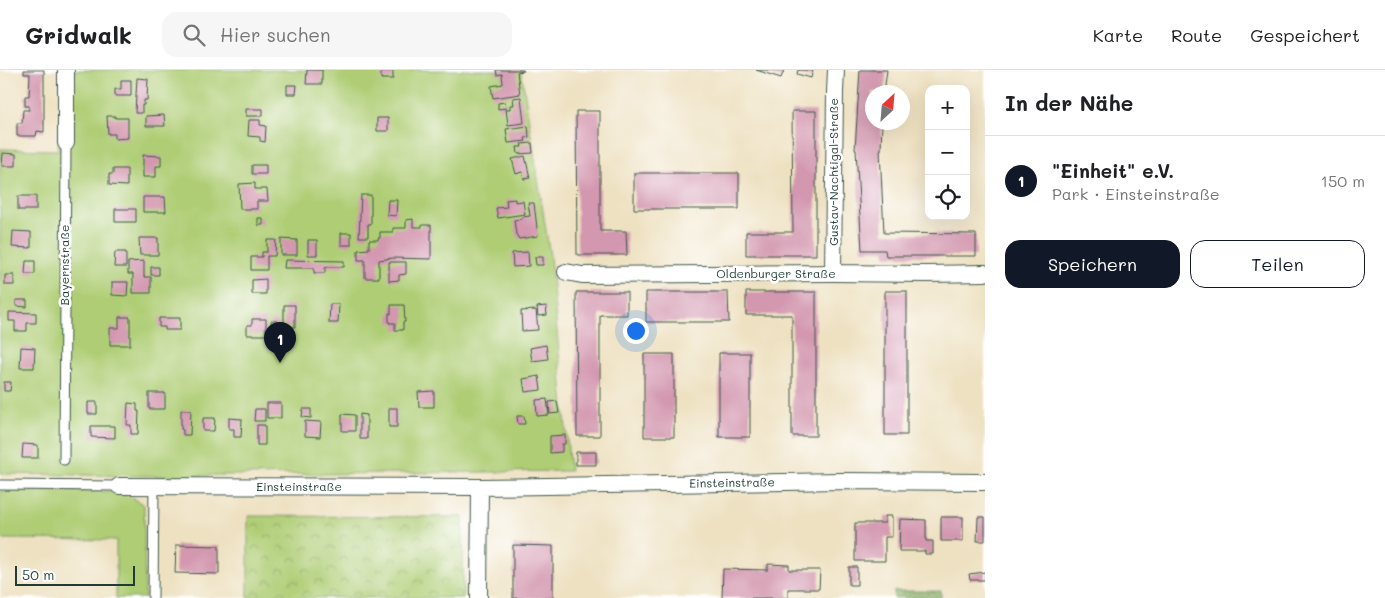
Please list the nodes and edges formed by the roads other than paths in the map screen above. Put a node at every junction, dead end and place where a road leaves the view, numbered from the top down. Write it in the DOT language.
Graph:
graph roads {
  1 [pos="66,70"];
  2 [pos="836,70"];
  3 [pos="66,143"];
  4 [pos="566,272"];
  5 [pos="985,273"];
  6 [pos="833,274"];
  7 [pos="64,460"];
  8 [pos="985,482"];
  9 [pos="0,485"];
  10 [pos="119,486"];
  11 [pos="154,487"];
  12 [pos="480,488"];
  13 [pos="153,598"];
  14 [pos="479,598"];
  1 -- 3 [label="street, Bayernstraße"];
  2 -- 6 [label="street, Gustav-Nachtigal-Straße"];
  3 -- 7 [label="lane, Bayernstraße"];
  4 -- 6 [label="street, Oldenburger Straße"];
  5 -- 6 [label="street, Oldenburger Straße"];
  8 -- 12 [label="street, Einsteinstraße"];
  9 -- 10 [label="lane"];
  10 -- 11 [label="street, Einsteinstraße"];
  11 -- 12 [label="street, Einsteinstraße"];
  11 -- 13 [label="lane"];
  12 -- 14 [label="street"];
}
